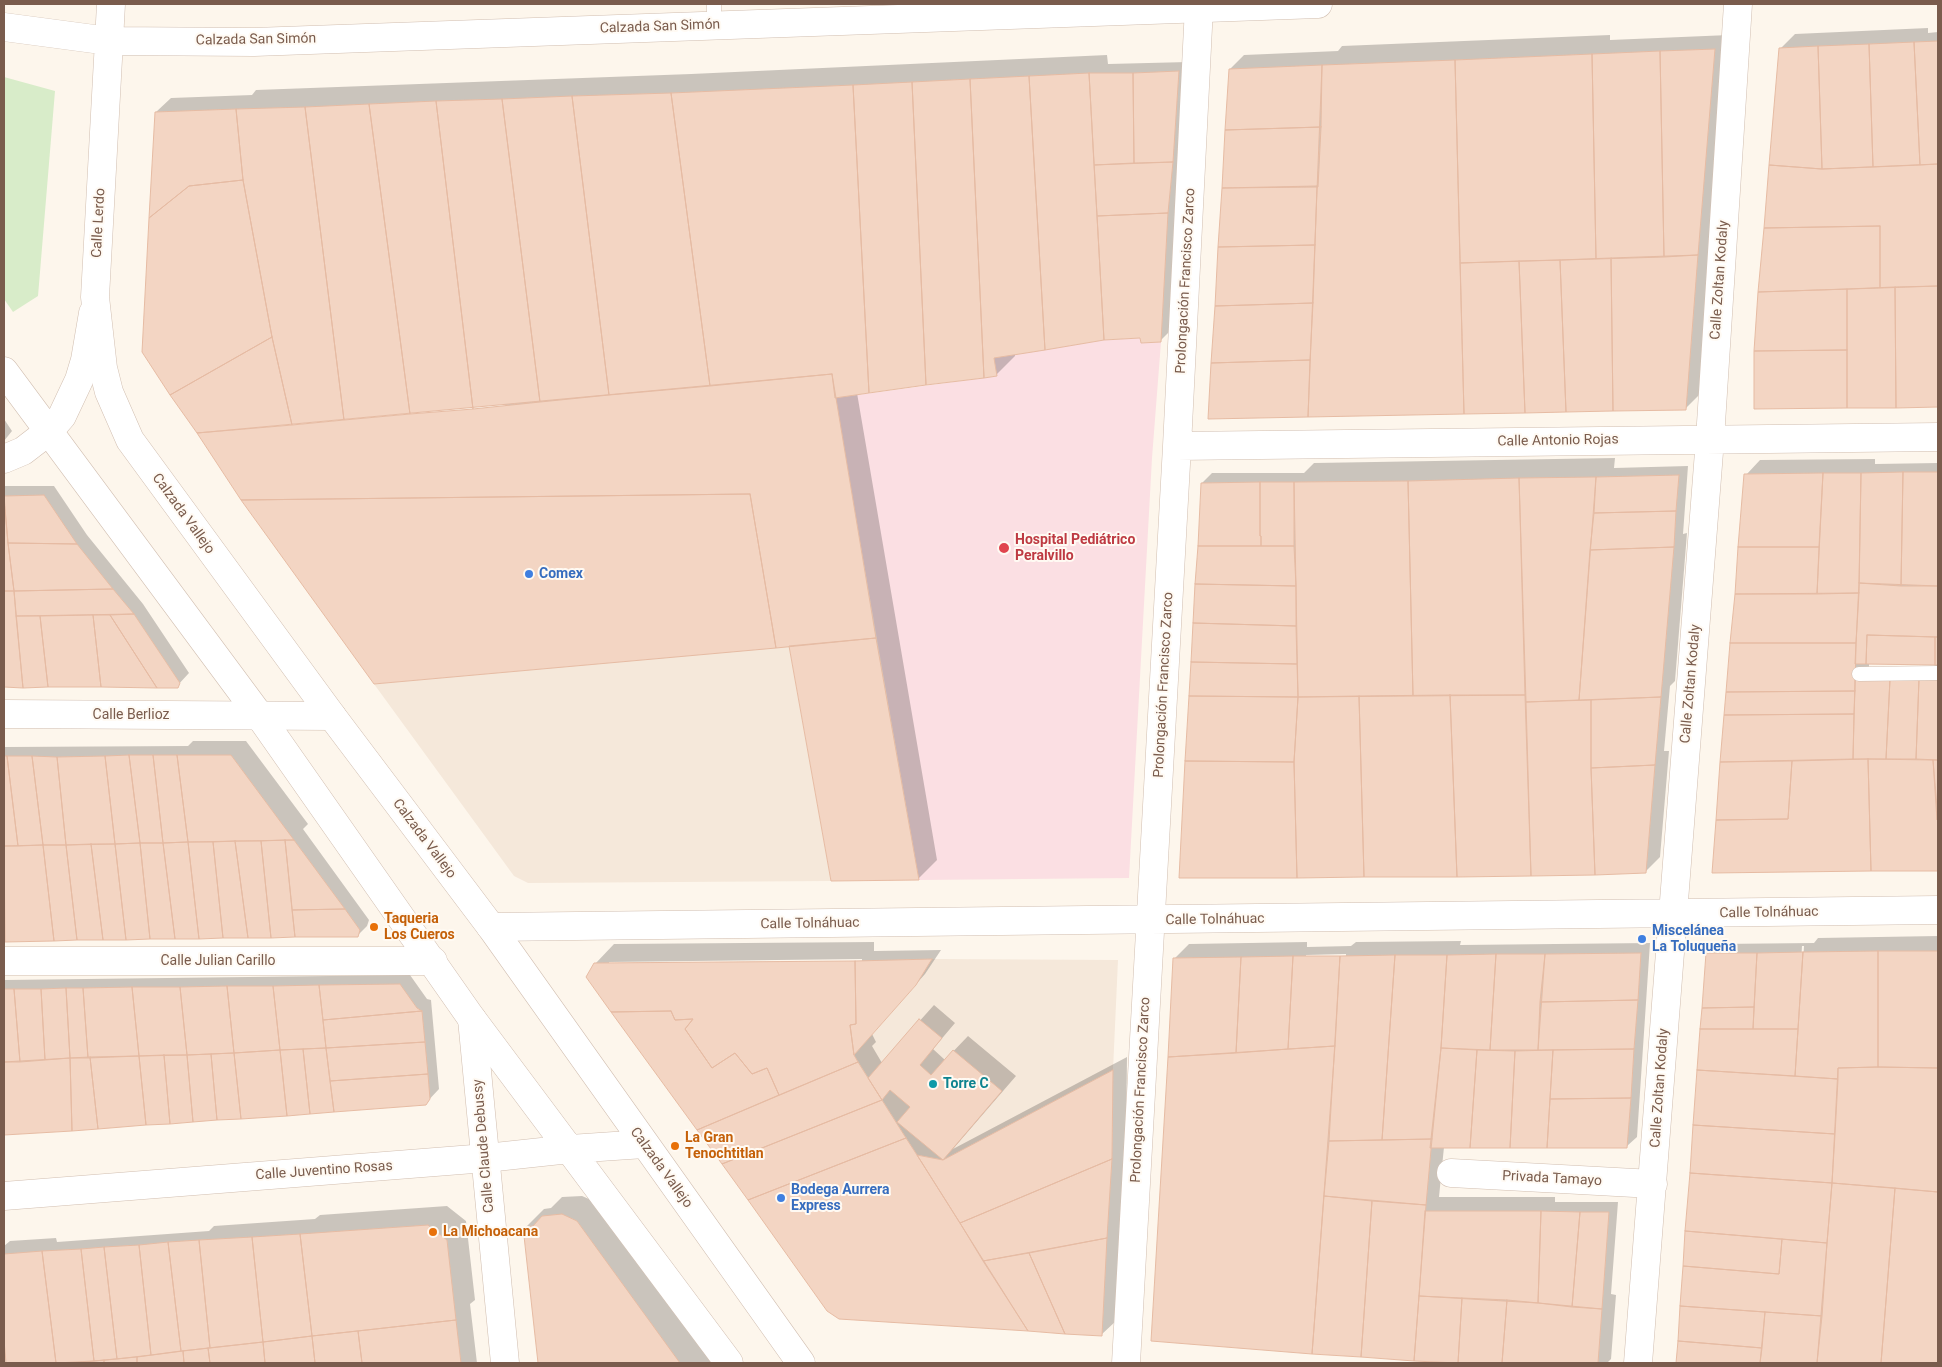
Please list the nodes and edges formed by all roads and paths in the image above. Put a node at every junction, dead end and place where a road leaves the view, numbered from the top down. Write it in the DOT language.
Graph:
graph roads {
  1 [pos="111,4"];
  2 [pos="1318,4"];
  3 [pos="1738,4"];
  4 [pos="1199,7"];
  5 [pos="969,9"];
  6 [pos="714,14"];
  7 [pos="4,27"];
  8 [pos="109,41"];
  9 [pos="96,297"];
  10 [pos="4,371"];
  11 [pos="49,431"];
  12 [pos="1938,438"];
  13 [pos="1710,439"];
  14 [pos="1178,446"];
  15 [pos="4,459"];
  16 [pos="1938,673"];
  17 [pos="1859,674"];
  18 [pos="4,714"];
  19 [pos="259,715"];
  20 [pos="332,716"];
  21 [pos="1938,910"];
  22 [pos="1672,914"];
  23 [pos="1150,920"];
  24 [pos="491,927"];
  25 [pos="4,961"];
  26 [pos="433,961"];
  27 [pos="472,1019"];
  28 [pos="644,1144"];
  29 [pos="570,1149"];
  30 [pos="486,1158"];
  31 [pos="1451,1173"];
  32 [pos="1653,1184"];
  33 [pos="4,1196"];
  34 [pos="505,1363"];
  35 [pos="729,1363"];
  36 [pos="801,1363"];
  37 [pos="1126,1363"];
  38 [pos="1638,1363"];
  1 -- 8 [label="street, Calle Lerdo"];
  2 -- 4 [label="street, Calzada San Simón"];
  3 -- 13 [label="street, Calle Zoltan Kodaly"];
  4 -- 5 [label="street, Calzada San Simón"];
  4 -- 14 [label="street, Prolongación Francisco Zarco"];
  5 -- 6 [label="street, Calzada San Simón"];
  6 -- 8 [label="street, Calzada San Simón"];
  7 -- 8 [label="street, Calzada San Simón"];
  8 -- 9 [label="street, Calle Lerdo"];
  9 -- 11 [label="street, Calle Lerdo"];
  9 -- 20 [label="street, Calzada Vallejo"];
  10 -- 11 [label="street"];
  11 -- 15 [label="street, Calle Lerdo"];
  11 -- 19 [label="street"];
  12 -- 13 [label="street, Calle Antonio Rojas"];
  13 -- 14 [label="street, Calle Antonio Rojas"];
  13 -- 22 [label="street, Calle Zoltan Kodaly"];
  14 -- 23 [label="street, Prolongación Francisco Zarco"];
  16 -- 17 [label="lane"];
  18 -- 19 [label="street, Calle Berlioz"];
  19 -- 20 [label="street, Calle Berlioz"];
  19 -- 26 [label="street"];
  20 -- 24 [label="street, Calzada Vallejo"];
  21 -- 22 [label="street, Calle Tolnáhuac"];
  22 -- 23 [label="street, Calle Tolnáhuac"];
  22 -- 32 [label="street, Calle Zoltan Kodaly"];
  23 -- 24 [label="street, Calle Tolnáhuac"];
  23 -- 37 [label="street, Prolongación Francisco Zarco"];
  24 -- 28 [label="street, Calzada Vallejo"];
  25 -- 26 [label="street, Calle Julian Carillo"];
  26 -- 27 [label="street"];
  27 -- 29 [label="street"];
  27 -- 30 [label="street, Calle Claude Debussy"];
  28 -- 29 [label="street, Calle Juventino Rosas"];
  28 -- 36 [label="street, Calzada Vallejo"];
  29 -- 30 [label="street, Calle Juventino Rosas"];
  29 -- 35 [label="street"];
  30 -- 33 [label="street, Calle Juventino Rosas"];
  30 -- 34 [label="street, Calle Claude Debussy"];
  31 -- 32 [label="street, Privada Tamayo"];
  32 -- 38 [label="street, Calle Zoltan Kodaly"];
}
